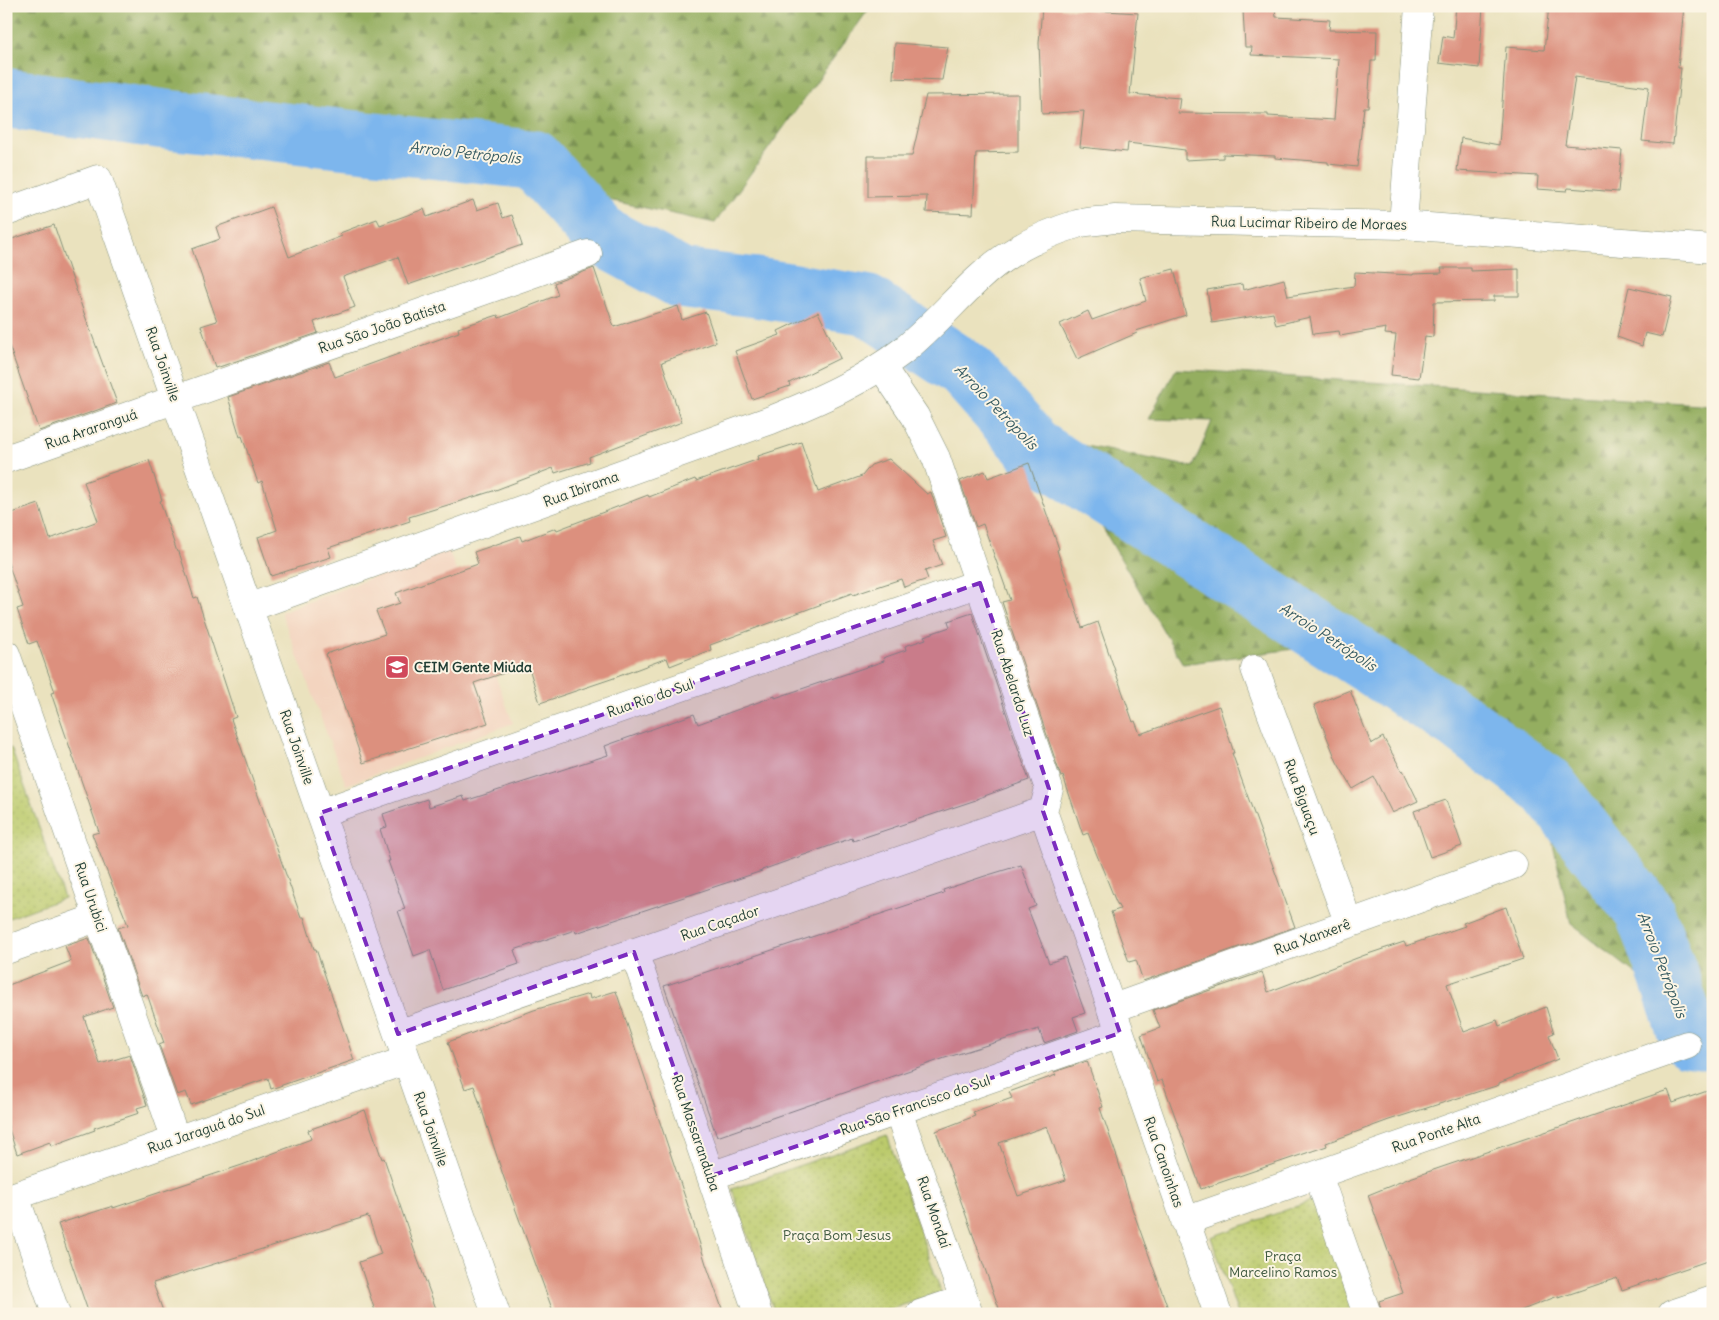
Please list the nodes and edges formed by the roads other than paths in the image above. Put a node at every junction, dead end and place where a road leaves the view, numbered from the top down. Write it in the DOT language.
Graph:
graph roads {
  1 [pos="1419,6"];
  2 [pos="6,212"];
  3 [pos="1403,224"];
  4 [pos="1713,245"];
  5 [pos="1713,249"];
  6 [pos="588,254"];
  7 [pos="905,349"];
  8 [pos="881,366"];
  9 [pos="175,400"];
  10 [pos="6,459"];
  11 [pos="980,583"];
  12 [pos="248,608"];
  13 [pos="6,654"];
  14 [pos="1255,669"];
  15 [pos="18,723"];
  16 [pos="1042,811"];
  17 [pos="320,813"];
  18 [pos="1512,865"];
  19 [pos="99,917"];
  20 [pos="1349,924"];
  21 [pos="6,950"];
  22 [pos="634,952"];
  23 [pos="1116,1021"];
  24 [pos="398,1034"];
  25 [pos="1687,1045"];
  26 [pos="407,1060"];
  27 [pos="898,1110"];
  28 [pos="176,1140"];
  29 [pos="1318,1175"];
  30 [pos="711,1176"];
  31 [pos="11,1197"];
  32 [pos="1185,1221"];
  33 [pos="1713,1300"];
  34 [pos="966,1306"];
  35 [pos="56,1314"];
  36 [pos="496,1314"];
  37 [pos="758,1314"];
  38 [pos="920,1314"];
  39 [pos="1218,1314"];
  40 [pos="1367,1314"];
  41 [pos="1672,1314"];
  1 -- 3 [label="street"];
  2 -- 9 [label="street, Rua Joinville"];
  3 -- 5 [label="street, Rua Lucimar Ribeiro de Moraes"];
  3 -- 7 [label="street, Rua Lucimar Ribeiro de Moraes"];
  4 -- 5 [label="street"];
  6 -- 9 [label="street, Rua São João Batista"];
  7 -- 8 [label="street, Rua Ibirama"];
  8 -- 11 [label="street, Rua Abelardo Luz"];
  8 -- 12 [label="street, Rua Ibirama"];
  9 -- 10 [label="street, Rua Araranguá"];
  9 -- 12 [label="street, Rua Joinville"];
  11 -- 16 [label="street, Rua Abelardo Luz"];
  11 -- 17 [label="street, Rua Rio do Sul"];
  12 -- 17 [label="street, Rua Joinville"];
  13 -- 15 [label="street, Rua Urubici"];
  14 -- 20 [label="street, Rua Biguaçu"];
  15 -- 19 [label="street, Rua Urubici"];
  16 -- 22 [label="street, Rua Caçador"];
  16 -- 23 [label="street"];
  17 -- 24 [label="street, Rua Joinville"];
  18 -- 20 [label="street, Rua Xanxerê"];
  19 -- 21 [label="street"];
  19 -- 28 [label="street, Rua Urubici"];
  20 -- 23 [label="street, Rua Xanxerê"];
  22 -- 24 [label="street, Rua Caçador"];
  22 -- 30 [label="street, Rua Massaranduba"];
  23 -- 27 [label="street, Rua São Francisco do Sul"];
  23 -- 32 [label="street, Rua Canoinhas"];
  24 -- 26 [label="street, Rua Joinville"];
  25 -- 29 [label="street, Rua Ponte Alta"];
  26 -- 28 [label="street, Rua Jaraguá do Sul"];
  26 -- 36 [label="street, Rua Joinville"];
  27 -- 30 [label="street, Rua São Francisco do Sul"];
  27 -- 34 [label="street, Rua Mondaí"];
  28 -- 31 [label="street, Rua Jaraguá do Sul"];
  29 -- 32 [label="street, Rua Ponte Alta"];
  29 -- 40 [label="street"];
  30 -- 37 [label="street, Rua Massaranduba"];
  31 -- 35 [label="street"];
  32 -- 39 [label="street, Rua Canoinhas"];
  33 -- 41 [label="street"];
  34 -- 38 [label="street"];
}
